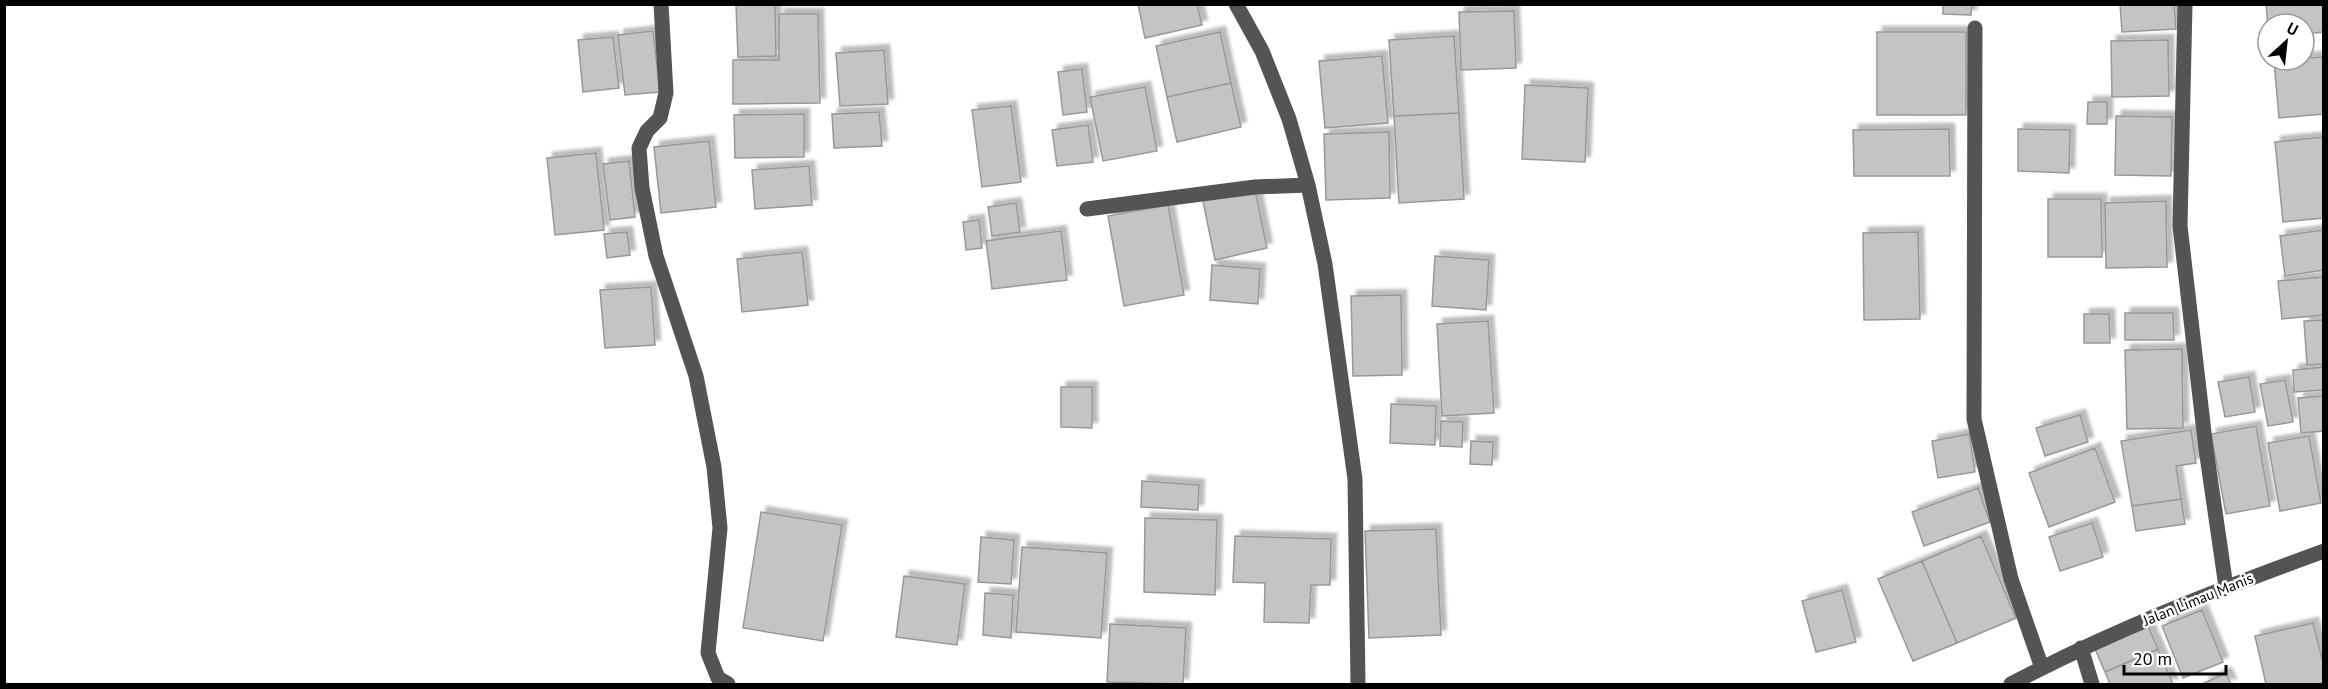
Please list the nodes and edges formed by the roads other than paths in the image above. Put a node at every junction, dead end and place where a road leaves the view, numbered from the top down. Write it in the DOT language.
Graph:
graph roads {
  1 [pos="661,4"];
  2 [pos="1236,4"];
  3 [pos="2185,4"];
  4 [pos="1975,28"];
  5 [pos="1308,185"];
  6 [pos="1087,209"];
  7 [pos="2324,551"];
  8 [pos="2226,587"];
  9 [pos="2081,648"];
  10 [pos="2042,668"];
  11 [pos="729,684"];
  12 [pos="1358,684"];
  13 [pos="2011,684"];
  14 [pos="2092,684"];
  1 -- 11 [label="street"];
  2 -- 5 [label="street"];
  3 -- 8 [label="street"];
  4 -- 10 [label="street"];
  5 -- 6 [label="street"];
  5 -- 12 [label="street"];
  7 -- 8 [label="street, Jalan Limau Manis"];
  8 -- 9 [label="street, Jalan Limau Manis"];
  9 -- 10 [label="street, Jalan Limau Manis"];
  9 -- 14 [label="street"];
  10 -- 13 [label="street, Jalan Limau Manis"];
}
